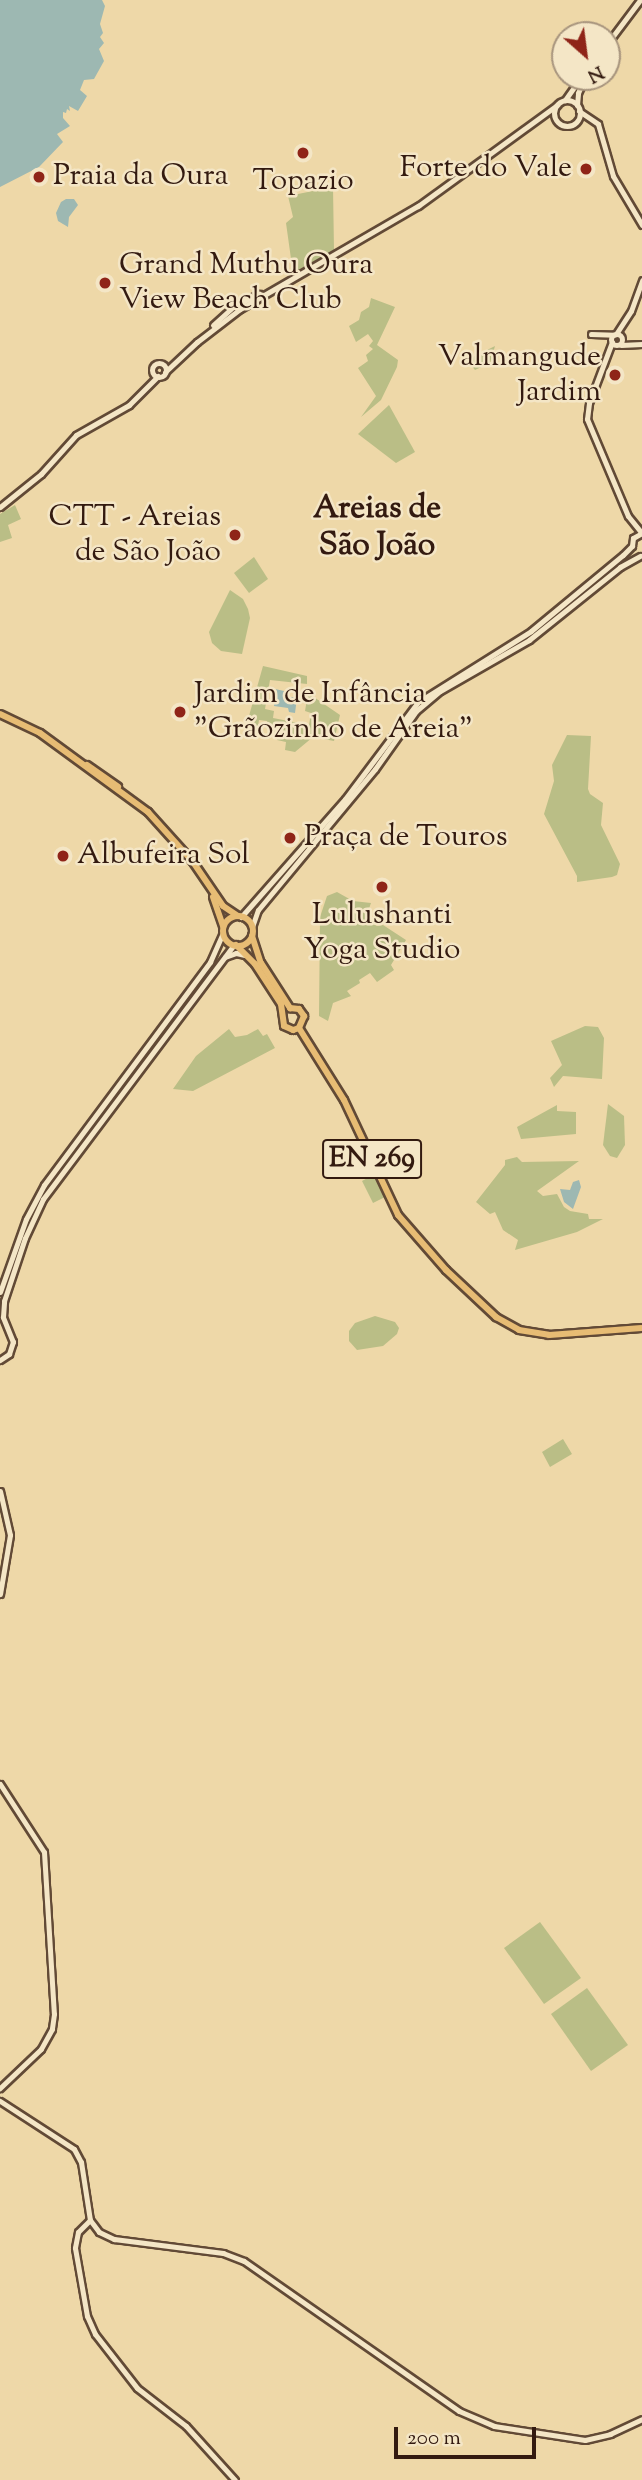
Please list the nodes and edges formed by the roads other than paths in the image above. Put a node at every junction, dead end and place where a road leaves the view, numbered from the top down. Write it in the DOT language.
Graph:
graph roads {
  1 [pos="640,0"];
  2 [pos="621,25"];
  3 [pos="572,91"];
  4 [pos="579,91"];
  5 [pos="565,100"];
  6 [pos="556,105"];
  7 [pos="578,108"];
  8 [pos="537,117"];
  9 [pos="555,117"];
  10 [pos="576,122"];
  11 [pos="601,130"];
  12 [pos="642,225"];
  13 [pos="642,280"];
  14 [pos="617,339"];
  15 [pos="640,344"];
  16 [pos="180,356"];
  17 [pos="162,364"];
  18 [pos="165,372"];
  19 [pos="155,374"];
  20 [pos="0,507"];
  21 [pos="628,516"];
  22 [pos="642,533"];
  23 [pos="633,538"];
  24 [pos="632,546"];
  25 [pos="641,556"];
  26 [pos="0,713"];
  27 [pos="193,862"];
  28 [pos="239,917"];
  29 [pos="252,927"];
  30 [pos="223,930"];
  31 [pos="251,935"];
  32 [pos="235,945"];
  33 [pos="248,956"];
  34 [pos="219,961"];
  35 [pos="290,1008"];
  36 [pos="282,1015"];
  37 [pos="299,1028"];
  38 [pos="0,1292"];
  39 [pos="0,1325"];
  40 [pos="642,1328"];
  41 [pos="8,1330"];
  42 [pos="0,1360"];
  43 [pos="0,1491"];
  44 [pos="0,1594"];
  45 [pos="0,1784"];
  46 [pos="0,2088"];
  47 [pos="0,2101"];
  48 [pos="90,2220"];
  49 [pos="642,2419"];
  50 [pos="235,2480"];
  1 -- 2 [label="street"];
  3 -- 5 [label="street"];
  4 -- 7 [label="street"];
  5 -- 6 [label="street"];
  5 -- 7 [label="street"];
  6 -- 8 [label="street"];
  6 -- 9 [label="street"];
  7 -- 10 [label="street"];
  7 -- 11 [label="street"];
  8 -- 9 [label="street"];
  8 -- 16 [label="street"];
  9 -- 10 [label="street"];
  10 -- 11 [label="street"];
  11 -- 12 [label="street"];
  13 -- 14 [label="street"];
  14 -- 15 [label="street"];
  14 -- 21 [label="street"];
  16 -- 17 [label="street"];
  16 -- 18 [label="street"];
  17 -- 18 [label="street"];
  17 -- 19 [label="street"];
  18 -- 19 [label="street"];
  19 -- 20 [label="street"];
  21 -- 22 [label="street"];
  21 -- 23 [label="street"];
  22 -- 23 [label="street"];
  23 -- 24 [label="street"];
  24 -- 25 [label="street"];
  24 -- 28 [label="street"];
  25 -- 29 [label="street"];
  26 -- 27 [label="main road, EN 269"];
  27 -- 28 [label="main road, EN 269"];
  27 -- 30 [label="main road, EN 269"];
  28 -- 29 [label="main road, EN 269"];
  28 -- 30 [label="main road"];
  29 -- 31 [label="main road, EN 269"];
  30 -- 32 [label="main road, EN 269"];
  30 -- 38 [label="street"];
  31 -- 32 [label="main road"];
  31 -- 35 [label="main road, EN 269"];
  32 -- 33 [label="main road, EN 269"];
  32 -- 34 [label="street"];
  33 -- 34 [label="street"];
  33 -- 36 [label="main road, EN 269"];
  34 -- 41 [label="street"];
  35 -- 36 [label="main road"];
  35 -- 37 [label="main road, EN 269"];
  36 -- 37 [label="main road, EN 269"];
  37 -- 40 [label="main road, EN 269"];
  39 -- 41 [label="street"];
  41 -- 42 [label="street"];
  43 -- 44 [label="street"];
  45 -- 46 [label="street"];
  47 -- 48 [label="street"];
  48 -- 49 [label="street"];
  48 -- 50 [label="street"];
}
